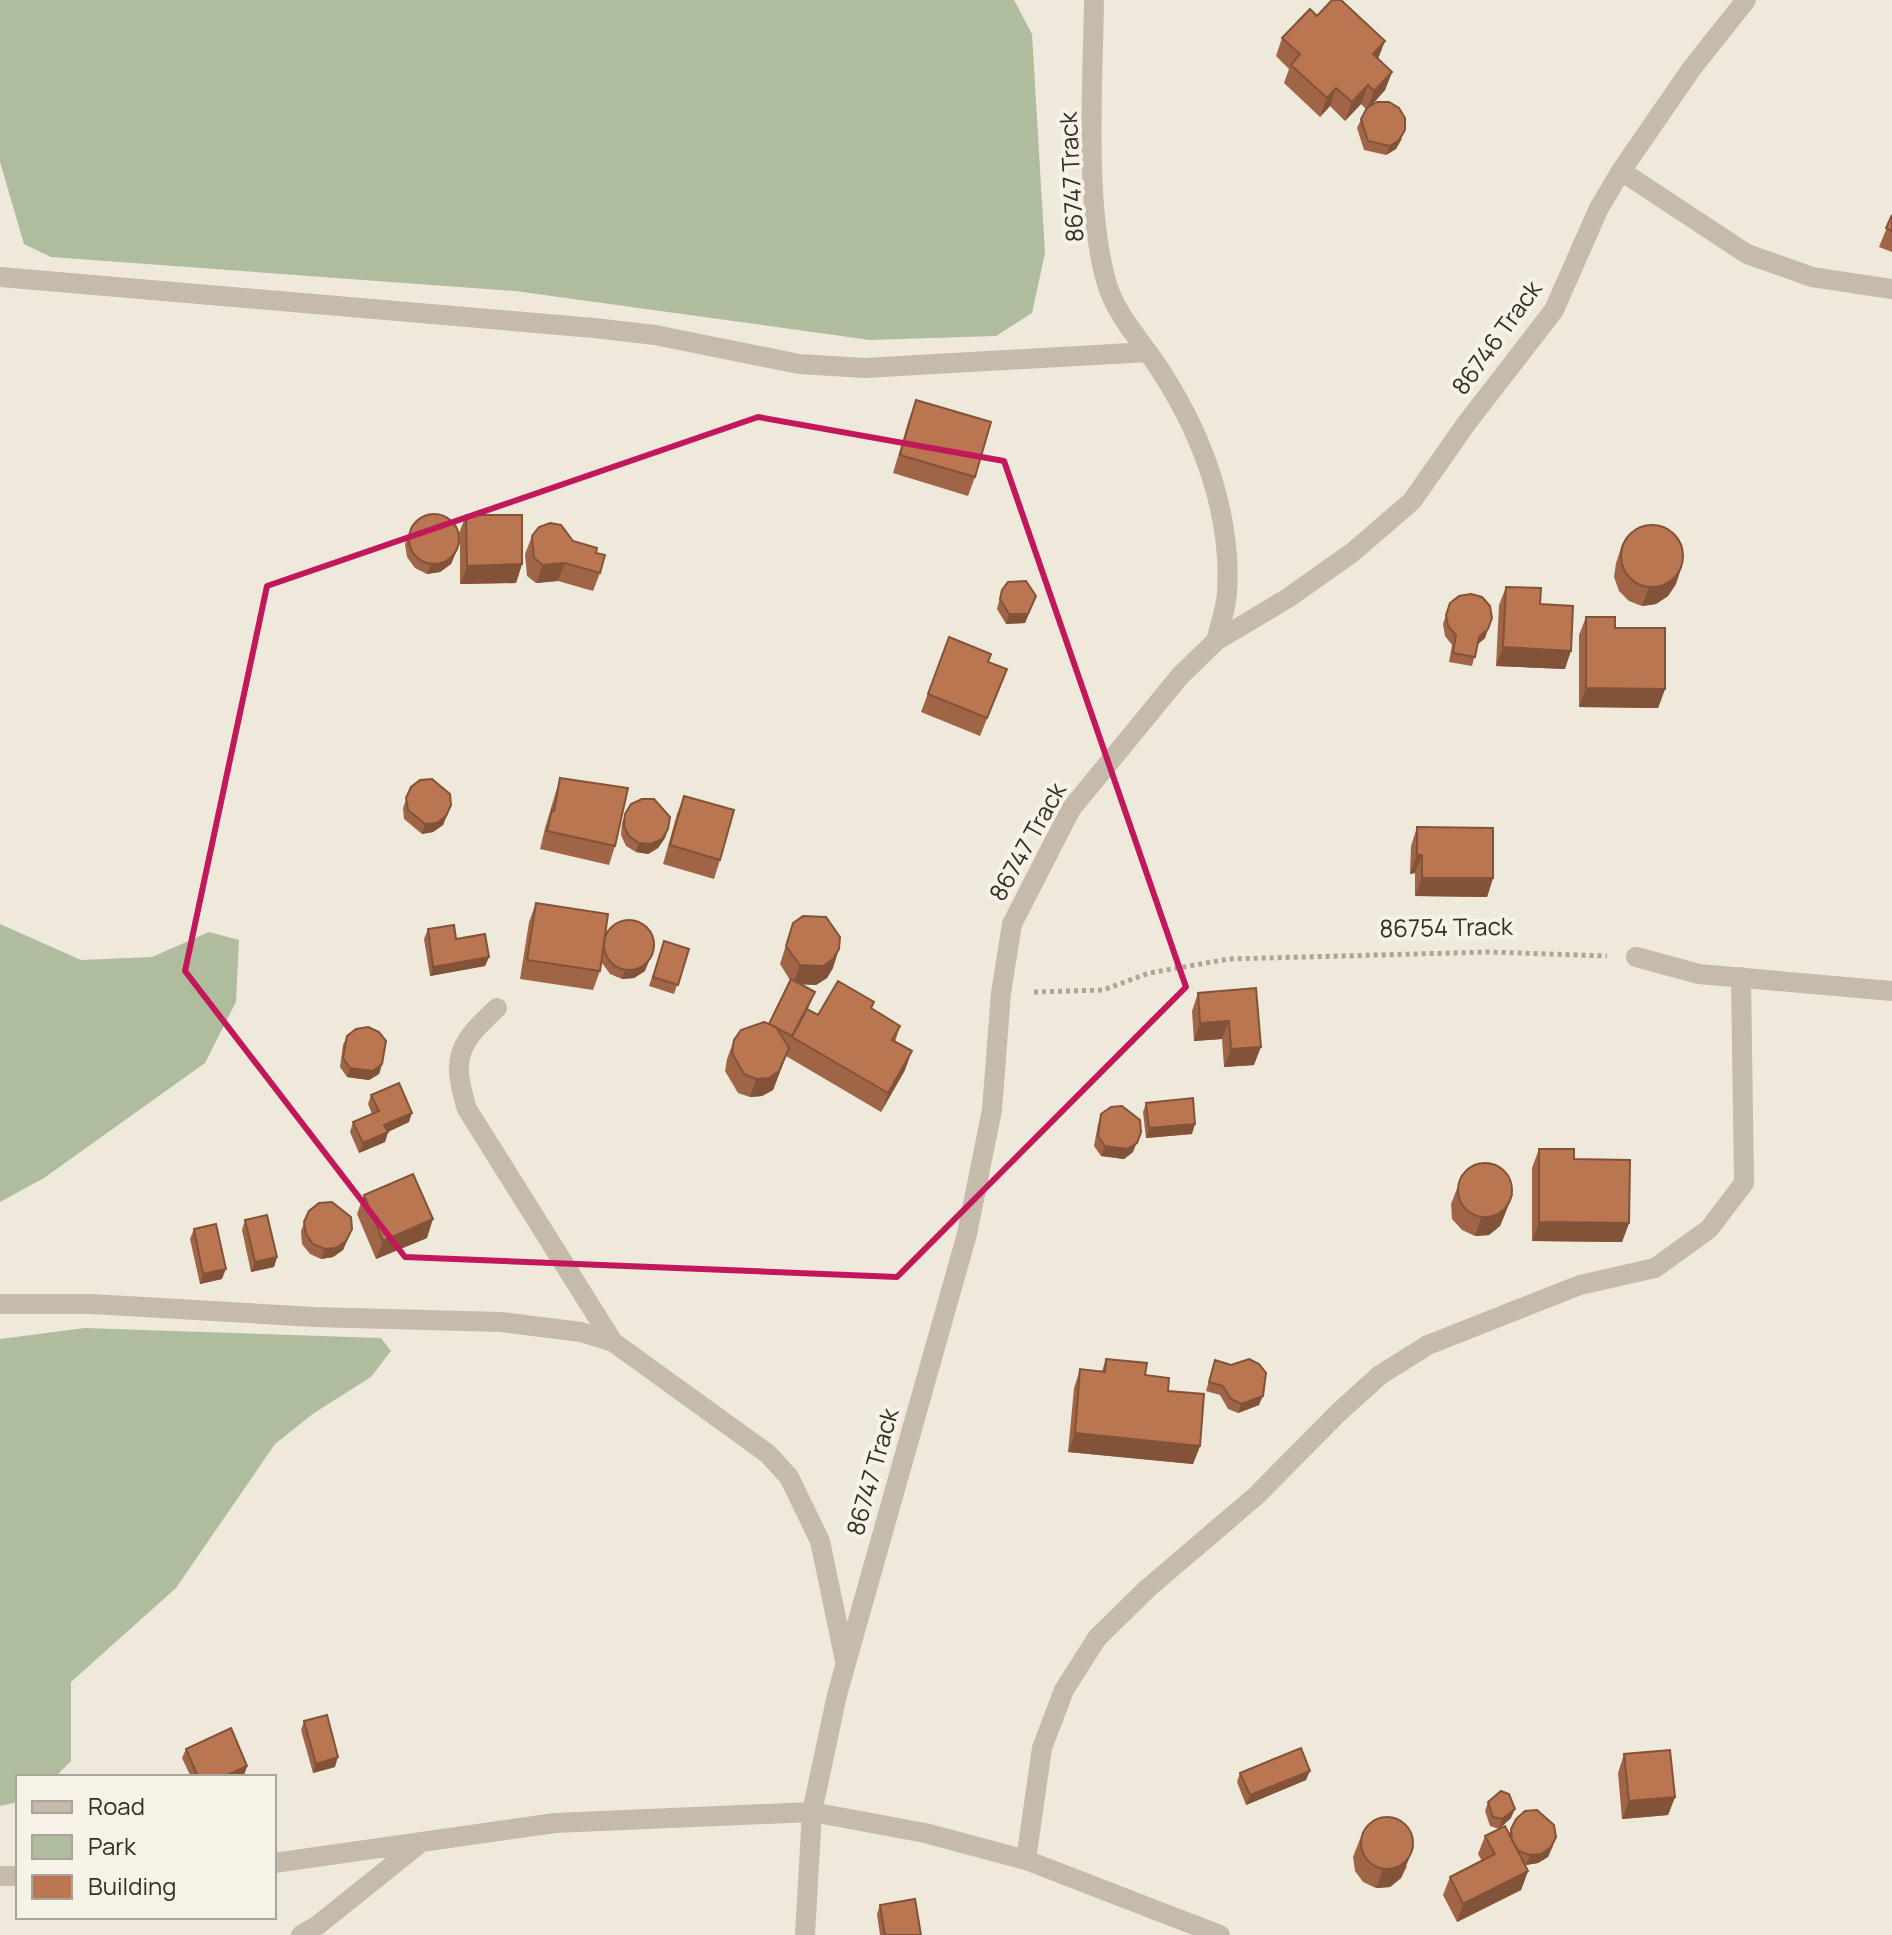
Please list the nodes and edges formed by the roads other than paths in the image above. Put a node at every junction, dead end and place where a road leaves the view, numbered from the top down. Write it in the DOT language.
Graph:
graph roads {
  1 [pos="1094,0"];
  2 [pos="1746,0"];
  3 [pos="1621,171"];
  4 [pos="0,277"];
  5 [pos="1892,289"];
  6 [pos="1148,352"];
  7 [pos="1216,641"];
  8 [pos="1636,957"];
  9 [pos="1741,977"];
  10 [pos="1892,991"];
  11 [pos="497,1008"];
  12 [pos="0,1304"];
  13 [pos="613,1342"];
  14 [pos="846,1665"];
  15 [pos="812,1812"];
  16 [pos="419,1844"];
  17 [pos="1026,1860"];
  18 [pos="276,1863"];
  19 [pos="301,1935"];
  20 [pos="805,1935"];
  21 [pos="1220,1935"];
  1 -- 6 [label="street, 86747 Track"];
  2 -- 3 [label="street, 86746 Track"];
  3 -- 5 [label="street"];
  3 -- 7 [label="street, 86746 Track"];
  4 -- 6 [label="street"];
  6 -- 7 [label="street, 86747 Track"];
  7 -- 14 [label="street, 86747 Track"];
  8 -- 9 [label="street"];
  9 -- 10 [label="street"];
  9 -- 17 [label="street"];
  11 -- 13 [label="street"];
  12 -- 13 [label="street"];
  13 -- 14 [label="street"];
  14 -- 15 [label="street, 86747 Track"];
  15 -- 16 [label="street"];
  15 -- 17 [label="street"];
  15 -- 20 [label="street, 86747 Track"];
  16 -- 18 [label="street"];
  16 -- 19 [label="street"];
  17 -- 21 [label="street"];
}
